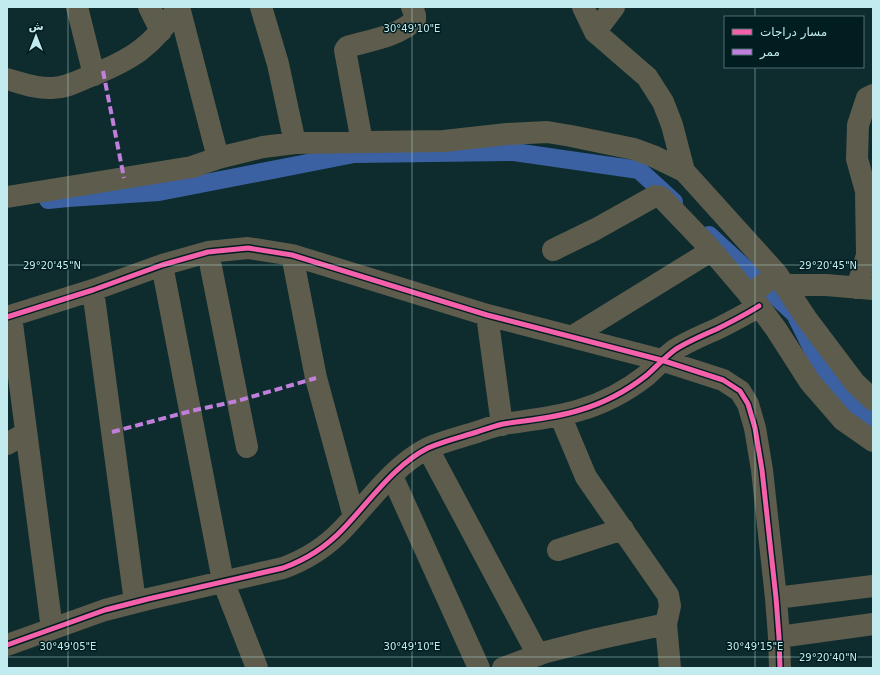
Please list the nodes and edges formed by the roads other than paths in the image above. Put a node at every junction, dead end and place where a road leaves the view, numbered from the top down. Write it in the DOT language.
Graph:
graph roads {
  1 [pos="77,7"];
  2 [pos="149,7"];
  3 [pos="179,7"];
  4 [pos="261,7"];
  5 [pos="412,7"];
  6 [pos="583,7"];
  7 [pos="614,7"];
  8 [pos="161,31"];
  9 [pos="596,32"];
  10 [pos="94,75"];
  11 [pos="7,79"];
  12 [pos="873,95"];
  13 [pos="362,142"];
  14 [pos="295,143"];
  15 [pos="218,158"];
  16 [pos="684,171"];
  17 [pos="7,197"];
  18 [pos="553,250"];
  19 [pos="711,251"];
  20 [pos="208,252"];
  21 [pos="292,255"];
  22 [pos="162,265"];
  23 [pos="778,279"];
  24 [pos="865,289"];
  25 [pos="93,290"];
  26 [pos="754,297"];
  27 [pos="487,315"];
  28 [pos="9,316"];
  29 [pos="573,336"];
  30 [pos="662,360"];
  31 [pos="869,388"];
  32 [pos="560,415"];
  33 [pos="502,425"];
  34 [pos="26,433"];
  35 [pos="873,441"];
  36 [pos="7,444"];
  37 [pos="247,447"];
  38 [pos="428,449"];
  39 [pos="392,476"];
  40 [pos="354,517"];
  41 [pos="623,529"];
  42 [pos="558,550"];
  43 [pos="223,581"];
  44 [pos="873,586"];
  45 [pos="776,598"];
  46 [pos="135,602"];
  47 [pos="666,624"];
  48 [pos="873,624"];
  49 [pos="52,629"];
  50 [pos="779,637"];
  51 [pos="7,646"];
  52 [pos="538,655"];
  53 [pos="257,668"];
  54 [pos="479,668"];
  55 [pos="503,668"];
  56 [pos="670,668"];
  57 [pos="780,668"];
  1 -- 10 [label="street"];
  2 -- 8 [label="street"];
  3 -- 8 [label="street"];
  3 -- 15 [label="street"];
  4 -- 14 [label="street"];
  5 -- 13 [label="street"];
  6 -- 9 [label="street"];
  7 -- 9 [label="street"];
  8 -- 10 [label="street"];
  9 -- 16 [label="street"];
  10 -- 11 [label="street"];
  12 -- 24 [label="street"];
  13 -- 14 [label="street"];
  13 -- 16 [label="street"];
  14 -- 15 [label="street"];
  15 -- 17 [label="street"];
  16 -- 23 [label="street"];
  18 -- 19 [label="street"];
  19 -- 26 [label="street"];
  19 -- 29 [label="street"];
  20 -- 21 [label="street"];
  20 -- 22 [label="street"];
  20 -- 37 [label="street"];
  21 -- 27 [label="street"];
  21 -- 40 [label="street"];
  22 -- 25 [label="street"];
  22 -- 43 [label="street"];
  23 -- 24 [label="street"];
  23 -- 26 [label="street"];
  23 -- 31 [label="street"];
  25 -- 28 [label="street"];
  25 -- 46 [label="street"];
  26 -- 30 [label="street"];
  26 -- 35 [label="street"];
  27 -- 29 [label="street"];
  27 -- 33 [label="street"];
  28 -- 34 [label="street"];
  29 -- 30 [label="street"];
  30 -- 32 [label="street"];
  30 -- 45 [label="street"];
  32 -- 33 [label="street"];
  32 -- 41 [label="street"];
  33 -- 38 [label="street"];
  34 -- 36 [label="street"];
  34 -- 49 [label="street"];
  38 -- 39 [label="street"];
  38 -- 52 [label="street"];
  39 -- 40 [label="street"];
  39 -- 54 [label="street"];
  40 -- 43 [label="street"];
  41 -- 42 [label="street"];
  41 -- 47 [label="street"];
  43 -- 46 [label="street"];
  43 -- 53 [label="street"];
  44 -- 45 [label="street"];
  45 -- 50 [label="street"];
  46 -- 49 [label="street"];
  47 -- 52 [label="street"];
  47 -- 56 [label="street"];
  48 -- 50 [label="street"];
  49 -- 51 [label="street"];
  50 -- 57 [label="street"];
  52 -- 55 [label="street"];
}
